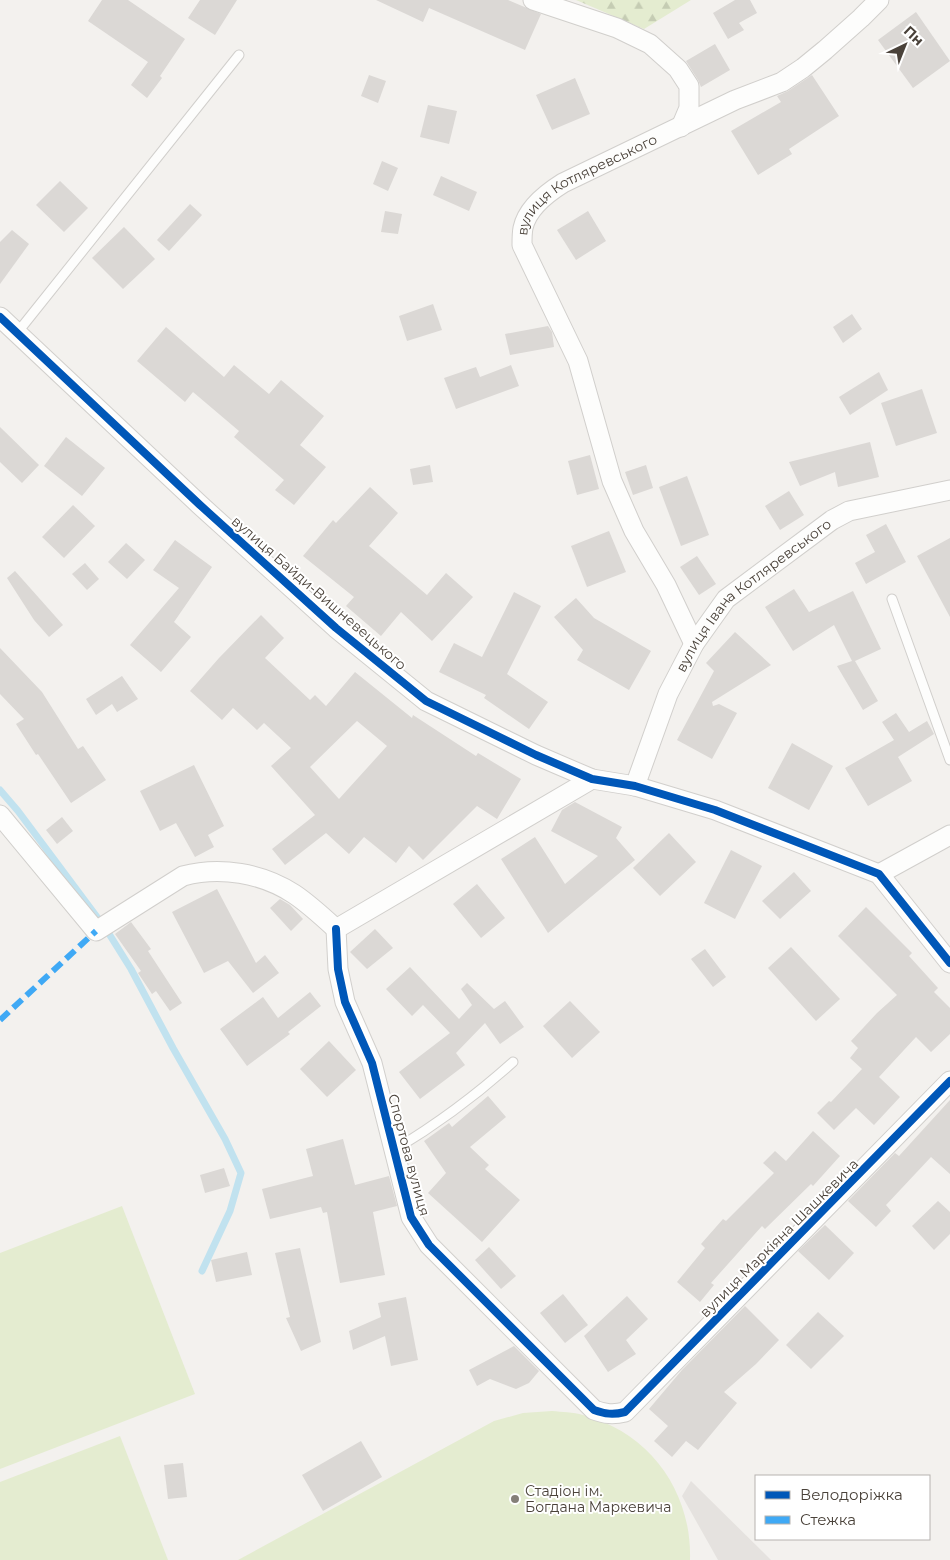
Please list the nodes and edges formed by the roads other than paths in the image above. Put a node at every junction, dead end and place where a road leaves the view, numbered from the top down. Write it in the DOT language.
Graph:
graph roads {
  1 [pos="533,0"];
  2 [pos="879,0"];
  3 [pos="239,55"];
  4 [pos="681,127"];
  5 [pos="0,317"];
  6 [pos="17,333"];
  7 [pos="950,490"];
  8 [pos="892,599"];
  9 [pos="694,644"];
  10 [pos="950,760"];
  11 [pos="592,779"];
  12 [pos="635,786"];
  13 [pos="0,815"];
  14 [pos="950,835"];
  15 [pos="878,874"];
  16 [pos="336,929"];
  17 [pos="950,963"];
  18 [pos="513,1062"];
  19 [pos="950,1081"];
  20 [pos="394,1150"];
  21 [pos="625,1412"];
  1 -- 4 [label="street"];
  2 -- 4 [label="street, вулиця Котляревського"];
  3 -- 6 [label="lane"];
  4 -- 9 [label="street, вулиця Котляревського"];
  5 -- 6 [label="street, вулиця Байди-Вишневецького"];
  6 -- 11 [label="street, вулиця Байди-Вишневецького"];
  7 -- 9 [label="street, вулиця Івана Котляревського"];
  8 -- 10 [label="lane"];
  9 -- 12 [label="street, вулиця Івана Котляревського"];
  11 -- 12 [label="street, вулиця Байди-Вишневецького"];
  11 -- 16 [label="street"];
  12 -- 15 [label="street, вулиця Байди-Вишневецького"];
  13 -- 16 [label="street"];
  14 -- 15 [label="street"];
  15 -- 17 [label="street, вулиця Байди-Вишневецького"];
  16 -- 20 [label="street, Спортова вулиця"];
  18 -- 20 [label="lane"];
  19 -- 21 [label="street, вулиця Маркіяна Шашкевича"];
  20 -- 21 [label="street, Спортова вулиця"];
}
